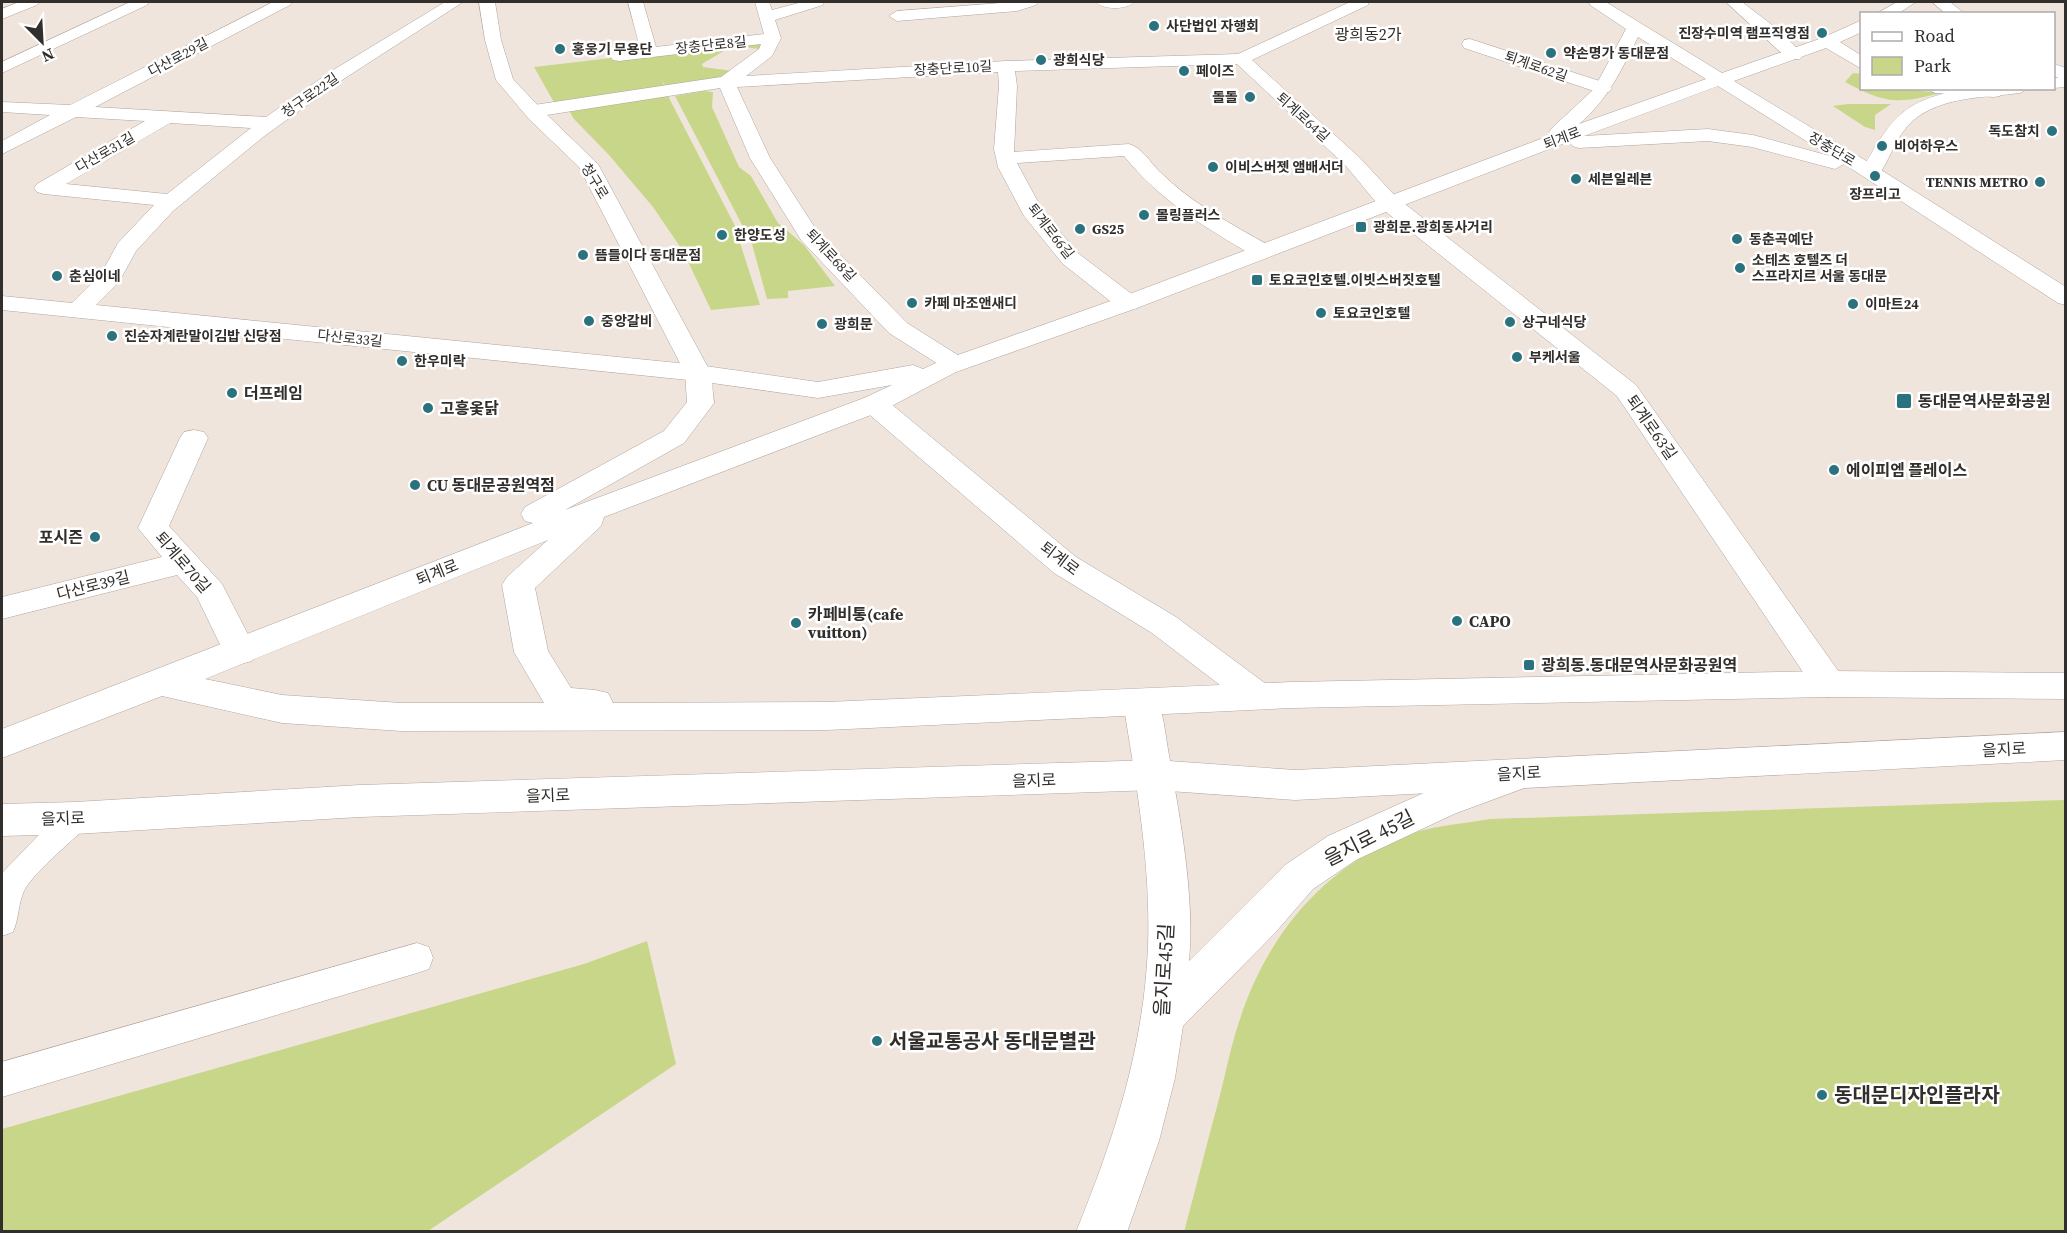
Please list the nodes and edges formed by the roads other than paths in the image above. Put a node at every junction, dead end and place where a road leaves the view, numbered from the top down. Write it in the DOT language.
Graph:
graph roads {
  1 [pos="31,2"];
  2 [pos="141,2"];
  3 [pos="284,2"];
  4 [pos="455,2"];
  5 [pos="487,2"];
  6 [pos="635,2"];
  7 [pos="817,2"];
  8 [pos="1030,2"];
  9 [pos="1105,2"];
  10 [pos="1126,2"];
  11 [pos="1362,2"];
  12 [pos="1596,2"];
  13 [pos="1733,2"];
  14 [pos="1908,2"];
  15 [pos="1940,2"];
  16 [pos="764,9"];
  17 [pos="1888,12"];
  18 [pos="1955,12"];
  19 [pos="2,14"];
  20 [pos="897,16"];
  21 [pos="1860,26"];
  22 [pos="1635,28"];
  23 [pos="773,38"];
  24 [pos="1828,42"];
  25 [pos="1470,44"];
  26 [pos="649,52"];
  27 [pos="1794,55"];
  28 [pos="619,56"];
  29 [pos="1240,59"];
  30 [pos="1860,63"];
  31 [pos="1006,66"];
  32 [pos="2,68"];
  33 [pos="1721,81"];
  34 [pos="726,82"];
  35 [pos="1603,88"];
  36 [pos="1964,90"];
  37 [pos="2007,90"];
  38 [pos="1994,92"];
  39 [pos="2,107"];
  40 [pos="71,111"];
  41 [pos="534,111"];
  42 [pos="166,117"];
  43 [pos="270,123"];
  44 [pos="1547,144"];
  45 [pos="2,148"];
  46 [pos="1007,158"];
  47 [pos="1871,172"];
  48 [pos="172,201"];
  49 [pos="1388,202"];
  50 [pos="1262,251"];
  51 [pos="2066,298"];
  52 [pos="2,303"];
  53 [pos="1128,303"];
  54 [pos="78,310"];
  55 [pos="951,366"];
  56 [pos="698,373"];
  57 [pos="874,404"];
  58 [pos="194,438"];
  59 [pos="604,506"];
  60 [pos="185,562"];
  61 [pos="412,582"];
  62 [pos="2,608"];
  63 [pos="240,652"];
  64 [pos="162,683"];
  65 [pos="1829,684"];
  66 [pos="2066,686"];
  67 [pos="1258,696"];
  68 [pos="1141,702"];
  69 [pos="826,716"];
  70 [pos="2,744"];
  71 [pos="2066,746"];
  72 [pos="1521,773"];
  73 [pos="1155,775"];
  74 [pos="75,818"];
  75 [pos="2,820"];
  76 [pos="2,922"];
  77 [pos="417,958"];
  78 [pos="1163,1016"];
  79 [pos="2,1080"];
  80 [pos="1101,1232"];
  1 -- 19 [label="street"];
  2 -- 32 [label="street"];
  3 -- 40 [label="street, 다산로29길"];
  4 -- 43 [label="street, 청구로22길"];
  5 -- 41 [label="street, 청구로"];
  6 -- 26 [label="street"];
  7 -- 16 [label="street"];
  8 -- 20 [label="street"];
  9 -- 10 [label="street"];
  11 -- 29 [label="street, 장충단로10길"];
  12 -- 22 [label="street, 장충단로"];
  13 -- 27 [label="street"];
  14 -- 17 [label="street"];
  15 -- 18 [label="street"];
  16 -- 23 [label="street"];
  21 -- 24 [label="street, 퇴계로"];
  22 -- 33 [label="street, 장충단로"];
  22 -- 35 [label="street"];
  23 -- 26 [label="street, 장충단로8길"];
  23 -- 34 [label="street, 장충단로8길"];
  24 -- 27 [label="street, 퇴계로"];
  24 -- 30 [label="street"];
  25 -- 35 [label="street, 퇴계로62길"];
  26 -- 28 [label="street, 장충단로8길"];
  27 -- 33 [label="street, 퇴계로"];
  29 -- 31 [label="street, 장충단로10길"];
  29 -- 49 [label="street, 퇴계로64길"];
  31 -- 34 [label="street, 장충단로10길"];
  31 -- 46 [label="street, 퇴계로66길"];
  33 -- 44 [label="street, 퇴계로"];
  33 -- 47 [label="street, 장충단로"];
  34 -- 41 [label="street, 장충단로10길"];
  34 -- 55 [label="street, 퇴계로68길"];
  35 -- 44 [label="street"];
  36 -- 38 [label="street"];
  37 -- 38 [label="street"];
  38 -- 47 [label="street"];
  39 -- 40 [label="street, 다산로31길"];
  40 -- 42 [label="street, 다산로31길"];
  40 -- 45 [label="street"];
  41 -- 56 [label="street, 청구로"];
  42 -- 43 [label="street, 다산로31길"];
  42 -- 48 [label="street, 다산로31길"];
  43 -- 48 [label="street, 청구로22길"];
  44 -- 47 [label="street"];
  44 -- 49 [label="street, 퇴계로"];
  46 -- 50 [label="street"];
  46 -- 53 [label="street, 퇴계로66길"];
  47 -- 51 [label="street, 장충단로"];
  48 -- 54 [label="street, 청구로22길"];
  49 -- 50 [label="street, 퇴계로"];
  49 -- 65 [label="street, 퇴계로63길"];
  50 -- 53 [label="street, 퇴계로"];
  52 -- 54 [label="street, 다산로33길"];
  53 -- 55 [label="street, 퇴계로"];
  54 -- 56 [label="street, 다산로33길"];
  55 -- 56 [label="street, 다산로33길"];
  55 -- 57 [label="street, 퇴계로"];
  56 -- 61 [label="street"];
  57 -- 59 [label="street, 퇴계로"];
  57 -- 67 [label="street, 퇴계로"];
  58 -- 60 [label="street, 퇴계로70길"];
  59 -- 61 [label="street, 퇴계로"];
  59 -- 69 [label="street"];
  60 -- 62 [label="street, 다산로39길"];
  60 -- 63 [label="street, 퇴계로70길"];
  61 -- 63 [label="street, 퇴계로"];
  63 -- 64 [label="street, 퇴계로"];
  64 -- 69 [label="street"];
  64 -- 70 [label="street, 퇴계로"];
  65 -- 66 [label="street"];
  65 -- 67 [label="street"];
  67 -- 68 [label="street"];
  68 -- 69 [label="street"];
  68 -- 73 [label="street, 을지로45길"];
  71 -- 72 [label="street, 을지로"];
  72 -- 73 [label="street, 을지로"];
  72 -- 78 [label="street, 을지로 45길"];
  73 -- 74 [label="street, 을지로"];
  73 -- 78 [label="street, 을지로45길"];
  74 -- 75 [label="street, 을지로"];
  74 -- 76 [label="lane"];
  77 -- 79 [label="lane"];
  78 -- 80 [label="street, 을지로45길"];
}
